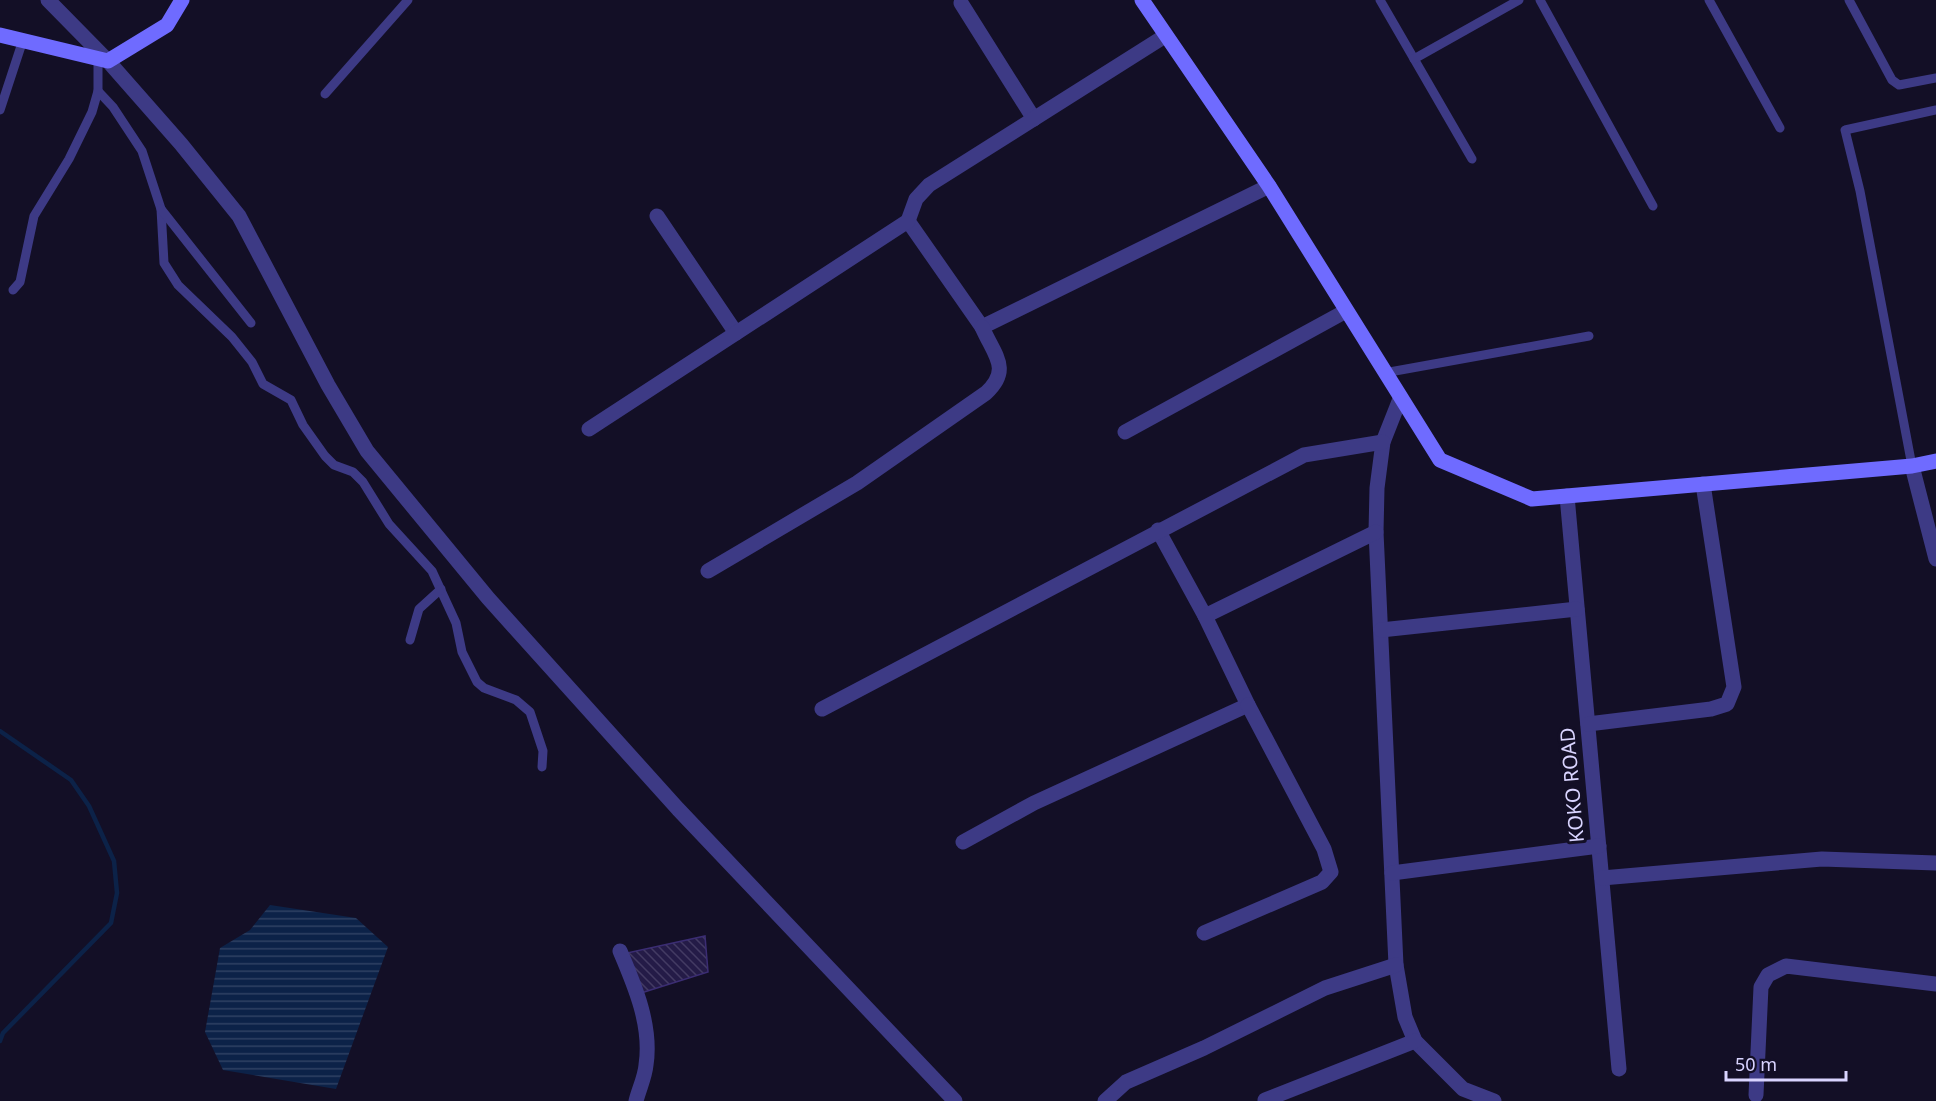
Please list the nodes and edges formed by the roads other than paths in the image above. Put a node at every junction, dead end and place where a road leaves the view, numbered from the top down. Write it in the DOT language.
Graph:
graph roads {
  1 [pos="48,0"];
  2 [pos="182,0"];
  3 [pos="408,0"];
  4 [pos="1142,0"];
  5 [pos="1380,0"];
  6 [pos="1519,0"];
  7 [pos="1540,0"];
  8 [pos="1709,0"];
  9 [pos="1849,0"];
  10 [pos="961,3"];
  11 [pos="0,35"];
  12 [pos="1165,36"];
  13 [pos="23,40"];
  14 [pos="1414,59"];
  15 [pos="103,60"];
  16 [pos="1936,78"];
  17 [pos="98,91"];
  18 [pos="325,94"];
  19 [pos="0,110"];
  20 [pos="1936,110"];
  21 [pos="1034,119"];
  22 [pos="1780,128"];
  23 [pos="1472,159"];
  24 [pos="1269,186"];
  25 [pos="1653,206"];
  26 [pos="161,209"];
  27 [pos="657,216"];
  28 [pos="908,221"];
  29 [pos="13,290"];
  30 [pos="1346,311"];
  31 [pos="251,323"];
  32 [pos="982,327"];
  33 [pos="736,333"];
  34 [pos="1589,336"];
  35 [pos="1384,373"];
  36 [pos="1400,399"];
  37 [pos="589,429"];
  38 [pos="1125,432"];
  39 [pos="1383,442"];
  40 [pos="1936,461"];
  41 [pos="1912,466"];
  42 [pos="1703,484"];
  43 [pos="1568,496"];
  44 [pos="1158,530"];
  45 [pos="1376,532"];
  46 [pos="1936,559"];
  47 [pos="708,571"];
  48 [pos="441,589"];
  49 [pos="1578,609"];
  50 [pos="1205,616"];
  51 [pos="1381,630"];
  52 [pos="410,640"];
  53 [pos="1248,705"];
  54 [pos="822,709"];
  55 [pos="1588,724"];
  56 [pos="542,767"];
  57 [pos="963,842"];
  58 [pos="1599,846"];
  59 [pos="1936,863"];
  60 [pos="1392,873"];
  61 [pos="1602,878"];
  62 [pos="1204,933"];
  63 [pos="620,951"];
  64 [pos="1396,965"];
  65 [pos="1936,984"];
  66 [pos="1415,1041"];
  67 [pos="1619,1069"];
  68 [pos="1465,1095"];
  69 [pos="1756,1095"];
  70 [pos="1265,1100"];
  71 [pos="636,1101"];
  72 [pos="955,1101"];
  73 [pos="1105,1101"];
  74 [pos="1494,1101"];
  1 -- 15 [label="street"];
  2 -- 15 [label="main road"];
  3 -- 18 [label="lane"];
  4 -- 12 [label="main road"];
  5 -- 14 [label="lane"];
  6 -- 14 [label="lane"];
  7 -- 25 [label="lane"];
  8 -- 22 [label="lane"];
  9 -- 16 [label="lane"];
  10 -- 21 [label="street"];
  11 -- 13 [label="main road"];
  12 -- 21 [label="street"];
  12 -- 24 [label="main road"];
  13 -- 15 [label="main road"];
  13 -- 19 [label="lane"];
  14 -- 23 [label="lane"];
  15 -- 17 [label="lane"];
  15 -- 72 [label="street"];
  17 -- 26 [label="lane"];
  17 -- 29 [label="lane"];
  20 -- 41 [label="lane"];
  21 -- 28 [label="street"];
  24 -- 30 [label="main road"];
  24 -- 32 [label="street"];
  26 -- 31 [label="lane"];
  26 -- 48 [label="lane"];
  27 -- 33 [label="street"];
  28 -- 32 [label="street"];
  28 -- 33 [label="street"];
  30 -- 35 [label="main road"];
  30 -- 38 [label="street"];
  32 -- 47 [label="street"];
  33 -- 37 [label="street"];
  34 -- 35 [label="lane"];
  35 -- 36 [label="main road"];
  36 -- 39 [label="street"];
  36 -- 43 [label="main road"];
  39 -- 44 [label="street"];
  39 -- 45 [label="street"];
  40 -- 41 [label="main road"];
  41 -- 42 [label="main road"];
  41 -- 46 [label="street"];
  42 -- 43 [label="main road"];
  42 -- 55 [label="street"];
  43 -- 49 [label="street, KOKO ROAD"];
  44 -- 50 [label="street"];
  44 -- 54 [label="street"];
  45 -- 50 [label="street"];
  45 -- 51 [label="street"];
  48 -- 52 [label="lane"];
  48 -- 56 [label="lane"];
  49 -- 51 [label="street"];
  49 -- 55 [label="street, KOKO ROAD"];
  50 -- 53 [label="street"];
  51 -- 60 [label="street"];
  53 -- 57 [label="street"];
  53 -- 62 [label="street"];
  55 -- 58 [label="street, KOKO ROAD"];
  58 -- 60 [label="street"];
  58 -- 61 [label="street, KOKO ROAD"];
  59 -- 61 [label="street"];
  60 -- 64 [label="street"];
  61 -- 67 [label="street, KOKO ROAD"];
  63 -- 71 [label="street"];
  64 -- 66 [label="street"];
  64 -- 73 [label="street"];
  65 -- 69 [label="street"];
  66 -- 68 [label="street"];
  66 -- 70 [label="street"];
  68 -- 74 [label="street"];
}
